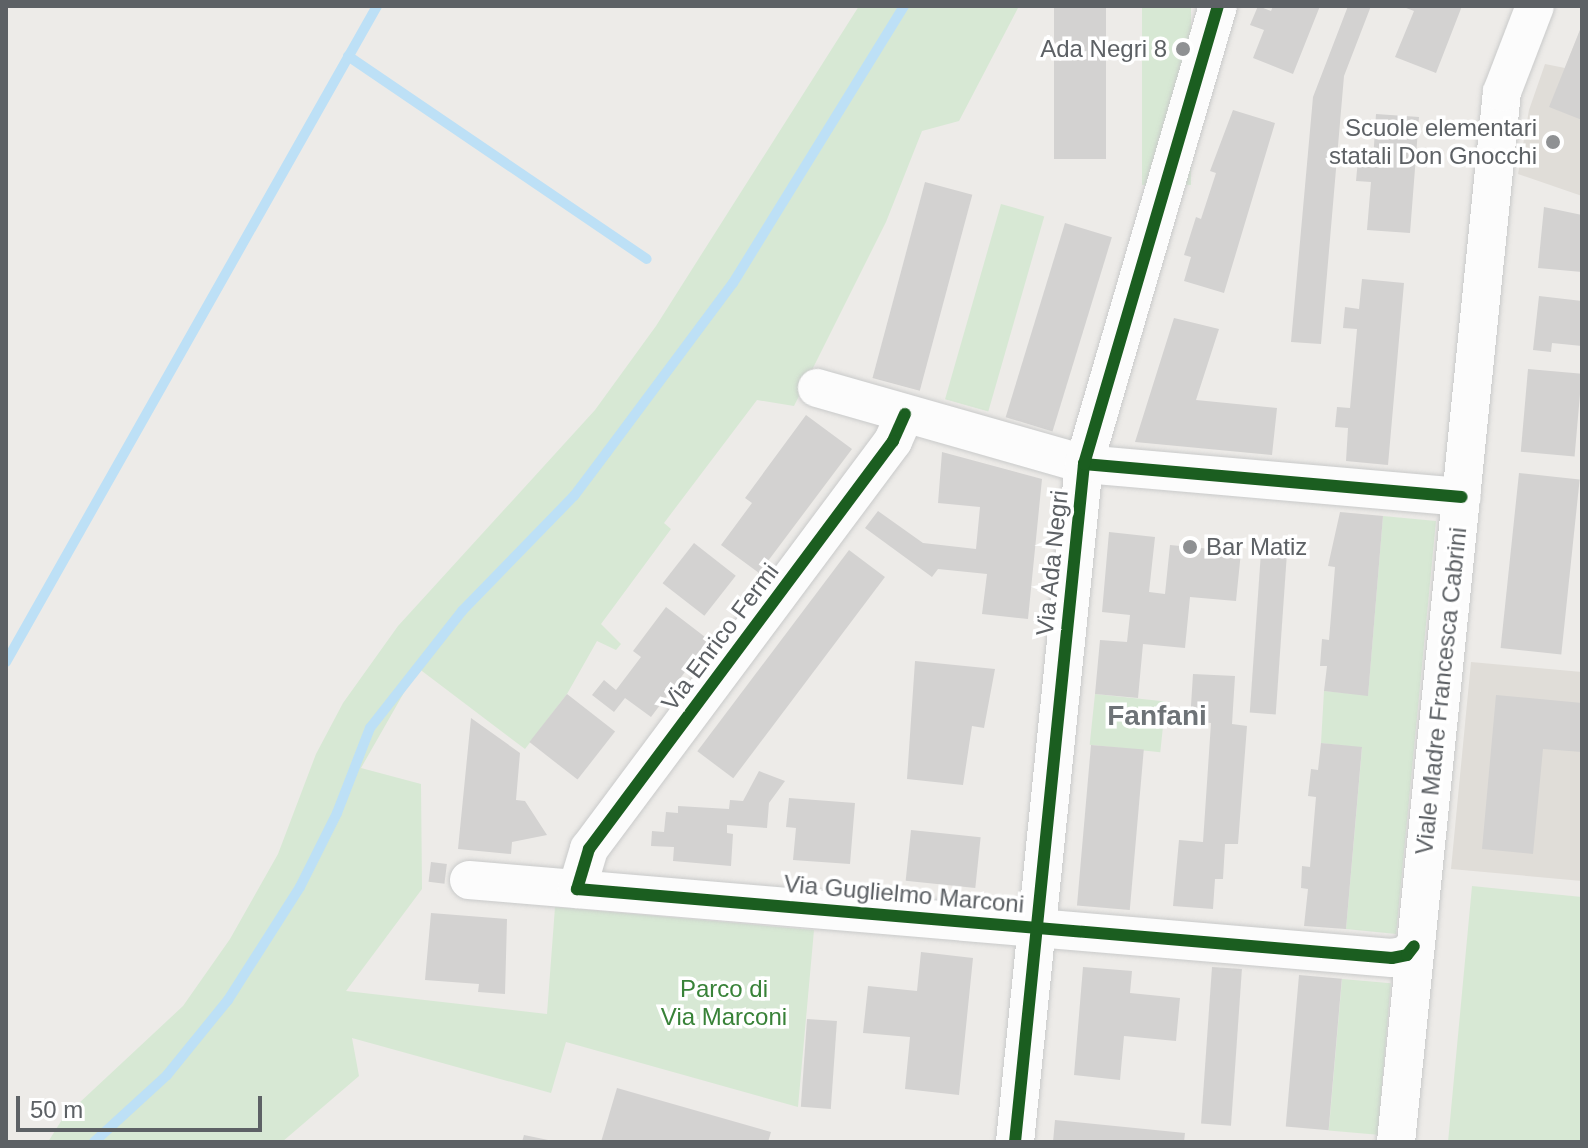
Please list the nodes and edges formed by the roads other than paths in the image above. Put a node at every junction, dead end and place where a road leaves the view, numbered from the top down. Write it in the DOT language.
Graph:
graph roads {
  1 [pos="1218,6"];
  2 [pos="1535,6"];
  3 [pos="817,388"];
  4 [pos="905,414"];
  5 [pos="1084,464"];
  6 [pos="1462,497"];
  7 [pos="469,880"];
  8 [pos="577,889"];
  9 [pos="1037,928"];
  10 [pos="1414,946"];
  11 [pos="1015,1142"];
  12 [pos="1396,1142"];
  1 -- 5 [label="street, Via Ada Negri"];
  2 -- 6 [label="street, Viale Madre Francesca Cabrini"];
  3 -- 4 [label="street"];
  4 -- 5 [label="street"];
  4 -- 8 [label="street, Via Enrico Fermi"];
  5 -- 6 [label="street"];
  5 -- 9 [label="street, Via Ada Negri"];
  6 -- 10 [label="street, Viale Madre Francesca Cabrini"];
  7 -- 8 [label="street, Via Guglielmo Marconi"];
  8 -- 9 [label="street, Via Guglielmo Marconi"];
  9 -- 10 [label="street, Via Guglielmo Marconi"];
  9 -- 11 [label="street, Via Ada Negri"];
  10 -- 12 [label="street, Viale Madre Francesca Cabrini"];
}
